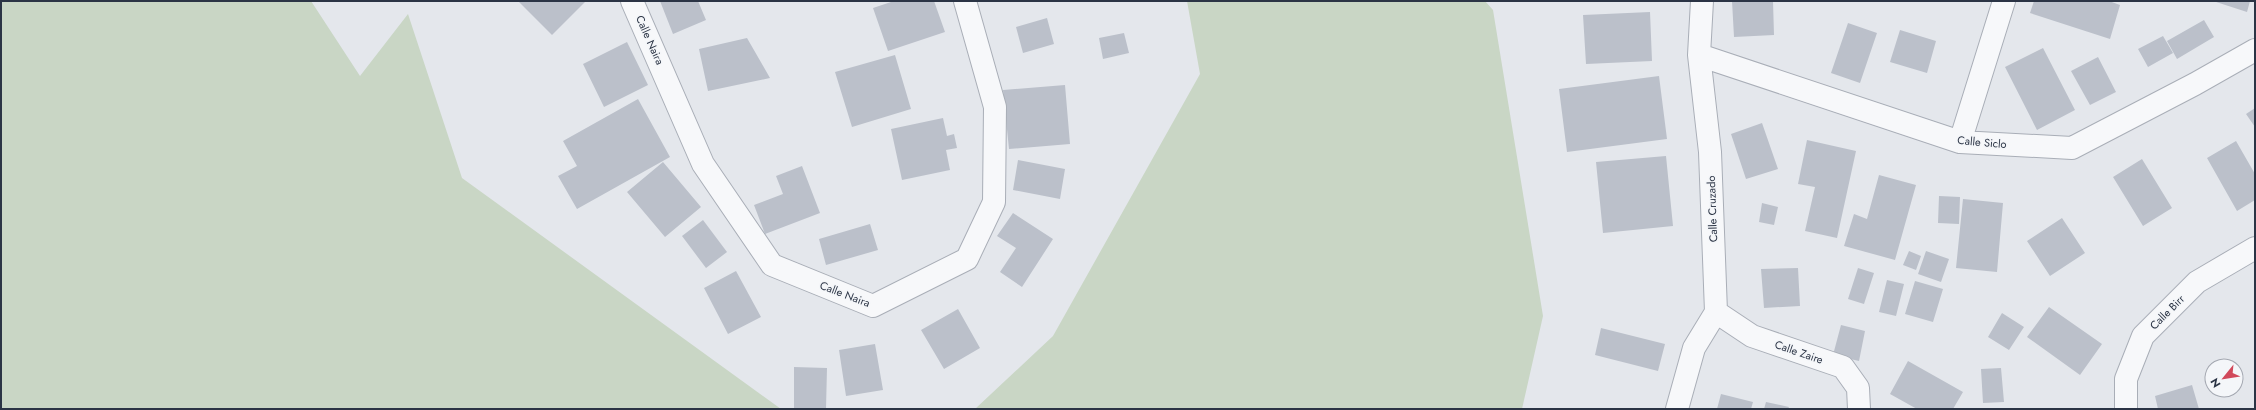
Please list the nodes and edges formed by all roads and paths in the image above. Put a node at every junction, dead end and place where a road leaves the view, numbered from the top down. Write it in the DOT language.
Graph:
graph roads {
  1 [pos="632,1"];
  2 [pos="965,1"];
  3 [pos="1702,1"];
  4 [pos="2004,1"];
  5 [pos="2255,50"];
  6 [pos="1699,55"];
  7 [pos="1960,142"];
  8 [pos="2255,248"];
  9 [pos="1716,312"];
  10 [pos="1677,409"];
  11 [pos="1859,409"];
  12 [pos="2126,409"];
  1 -- 2 [label="street, Calle Naira"];
  3 -- 6 [label="street, Calle Cruzado"];
  4 -- 7 [label="street"];
  5 -- 7 [label="street, Calle Siclo"];
  6 -- 7 [label="street, Calle Siclo"];
  6 -- 9 [label="street, Calle Cruzado"];
  8 -- 12 [label="street, Calle Birr"];
  9 -- 10 [label="street"];
  9 -- 11 [label="street, Calle Zaire"];
}
